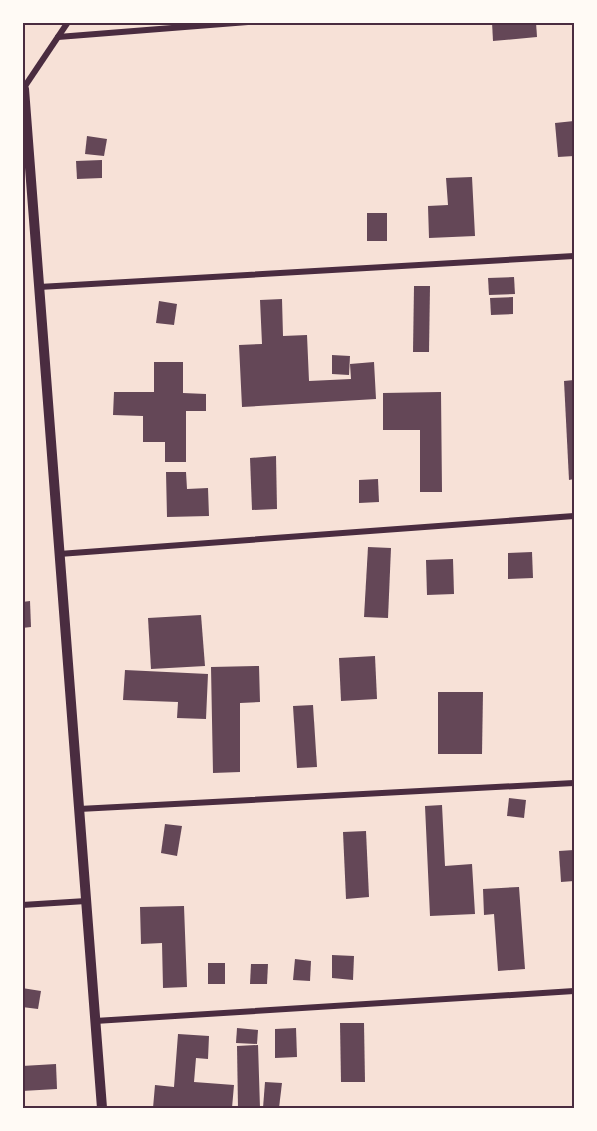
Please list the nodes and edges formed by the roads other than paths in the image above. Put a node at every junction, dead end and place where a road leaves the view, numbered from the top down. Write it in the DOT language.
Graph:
graph roads {
  1 [pos="68,22"];
  2 [pos="248,22"];
  3 [pos="58,38"];
  4 [pos="23,89"];
  5 [pos="574,256"];
  6 [pos="39,287"];
  7 [pos="574,516"];
  8 [pos="59,555"];
  9 [pos="574,783"];
  10 [pos="79,809"];
  11 [pos="86,901"];
  12 [pos="22,905"];
  13 [pos="574,991"];
  14 [pos="95,1021"];
  15 [pos="102,1108"];
  1 -- 3 [label="street"];
  2 -- 3 [label="street"];
  3 -- 4 [label="street"];
  4 -- 6 [label="street"];
  5 -- 6 [label="street"];
  6 -- 8 [label="street"];
  7 -- 8 [label="street"];
  8 -- 10 [label="street"];
  9 -- 10 [label="street"];
  10 -- 11 [label="street"];
  11 -- 12 [label="street"];
  11 -- 14 [label="street"];
  13 -- 14 [label="street"];
  14 -- 15 [label="street"];
}
